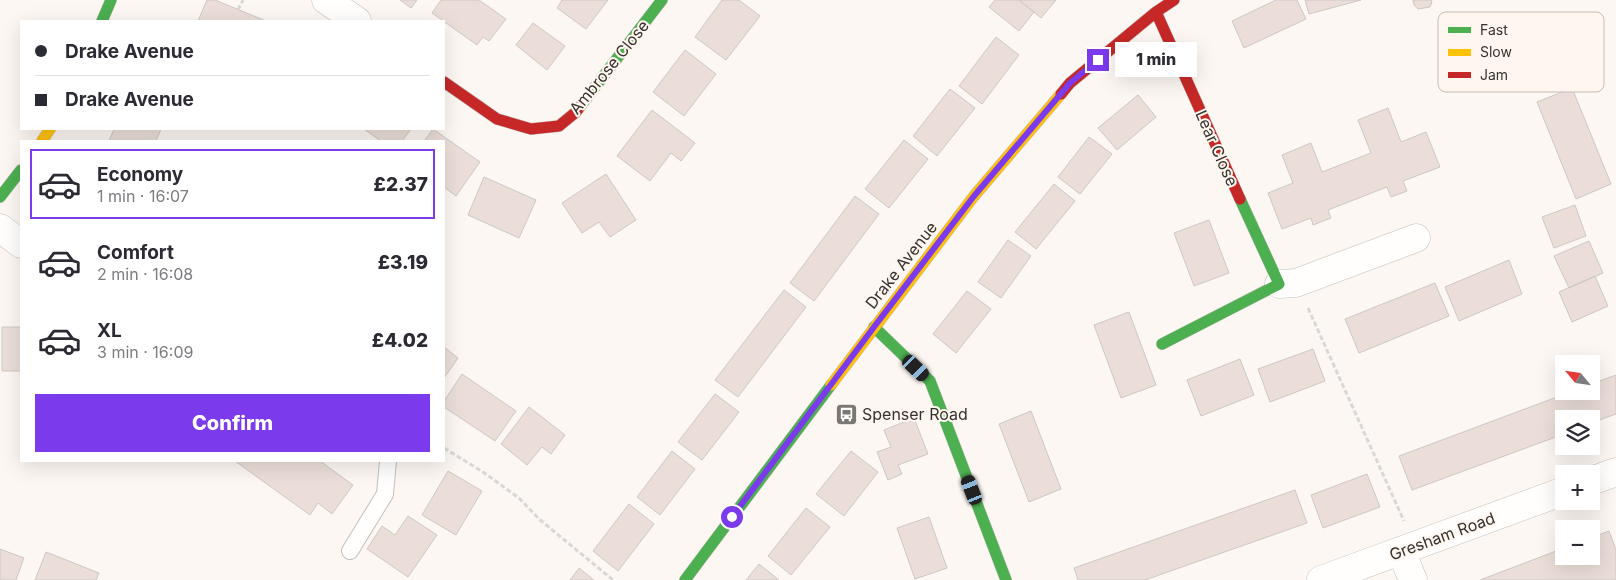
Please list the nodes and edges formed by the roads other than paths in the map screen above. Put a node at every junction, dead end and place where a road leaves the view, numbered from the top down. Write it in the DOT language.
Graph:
graph roads {
  1 [pos="111,0"];
  2 [pos="326,0"];
  3 [pos="662,0"];
  4 [pos="1174,0"];
  5 [pos="1156,12"];
  6 [pos="102,20"];
  7 [pos="355,20"];
  8 [pos="445,83"];
  9 [pos="20,171"];
  10 [pos="0,197"];
  11 [pos="0,228"];
  12 [pos="1416,238"];
  13 [pos="20,243"];
  14 [pos="1288,283"];
  15 [pos="874,327"];
  16 [pos="1162,344"];
  17 [pos="388,462"];
  18 [pos="1616,472"];
  19 [pos="1600,478"];
  20 [pos="1555,494"];
  21 [pos="1408,549"];
  22 [pos="350,551"];
  23 [pos="685,580"];
  24 [pos="1006,580"];
  25 [pos="1321,580"];
  26 [pos="1413,580"];
  1 -- 6 [label="street"];
  2 -- 7 [label="street"];
  3 -- 8 [label="street, Ambrose Close"];
  4 -- 5 [label="street, Drake Avenue"];
  5 -- 14 [label="street, Lear Close"];
  5 -- 15 [label="street, Drake Avenue"];
  9 -- 10 [label="street"];
  11 -- 13 [label="street"];
  12 -- 14 [label="street"];
  14 -- 16 [label="street"];
  15 -- 23 [label="street, Drake Avenue"];
  15 -- 24 [label="street"];
  17 -- 22 [label="lane"];
  18 -- 19 [label="street"];
  20 -- 21 [label="street, Gresham Road"];
  21 -- 25 [label="street, Gresham Road"];
  21 -- 26 [label="street"];
}
